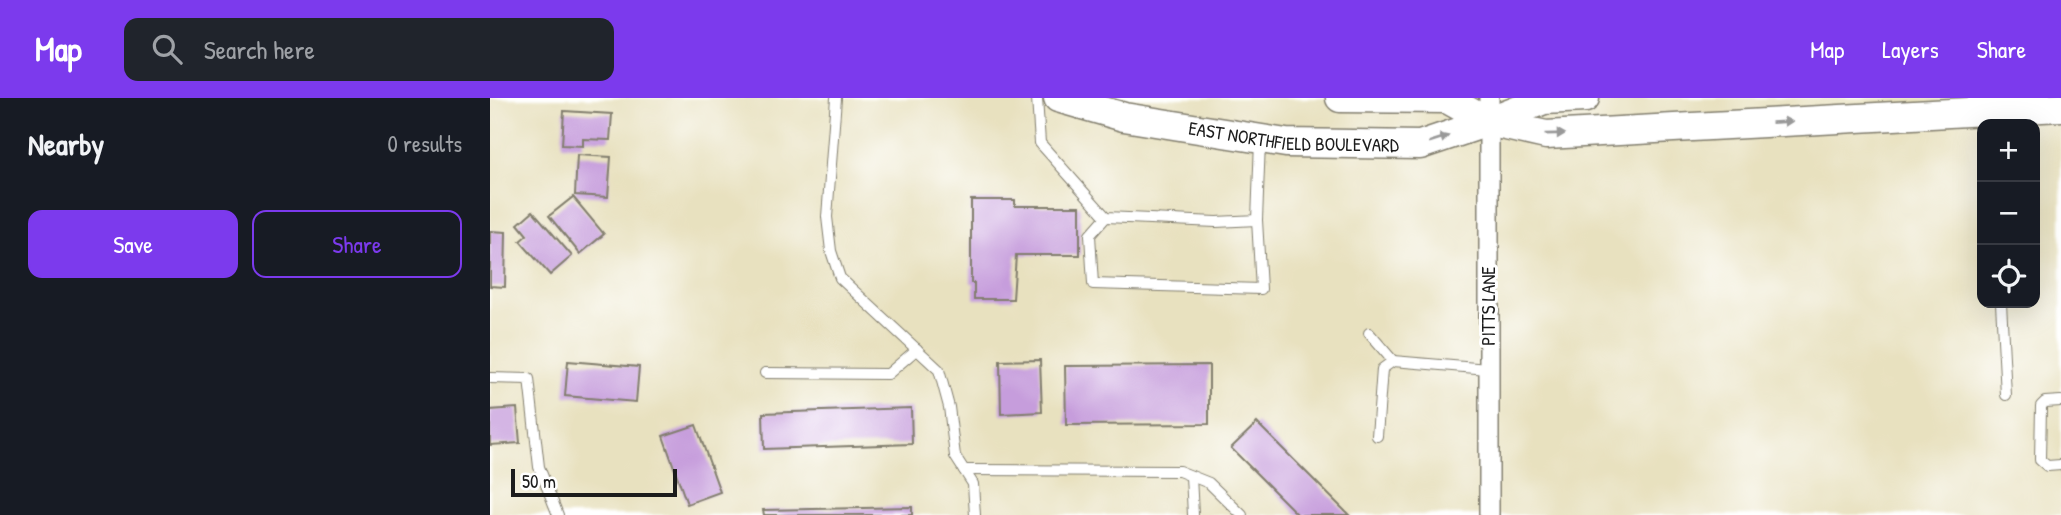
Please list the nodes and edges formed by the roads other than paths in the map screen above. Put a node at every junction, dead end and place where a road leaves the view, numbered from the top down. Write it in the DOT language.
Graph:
graph roads {
  1 [pos="836,98"];
  2 [pos="1037,98"];
  3 [pos="1058,98"];
  4 [pos="1340,98"];
  5 [pos="1585,98"];
  6 [pos="2061,107"];
  7 [pos="1837,108"];
  8 [pos="1488,110"];
  9 [pos="1984,118"];
  10 [pos="1261,139"];
  11 [pos="1106,217"];
  12 [pos="1257,220"];
  13 [pos="2000,308"];
  14 [pos="1369,333"];
  15 [pos="917,349"];
  16 [pos="1393,361"];
  17 [pos="1488,369"];
  18 [pos="765,373"];
  19 [pos="490,379"];
  20 [pos="2006,395"];
  21 [pos="2061,401"];
  22 [pos="1377,436"];
  23 [pos="2061,465"];
  24 [pos="964,470"];
  25 [pos="1191,476"];
  26 [pos="558,515"];
  27 [pos="975,515"];
  28 [pos="1193,515"];
  29 [pos="1242,515"];
  30 [pos="1489,515"];
  1 -- 15 [label="lane"];
  2 -- 11 [label="lane"];
  3 -- 10 [label="main road, EAST NORTHFIELD BOULEVARD"];
  4 -- 8 [label="main road"];
  5 -- 8 [label="main road, EAST NORTHFIELD BOULEVARD"];
  6 -- 9 [label="main road"];
  8 -- 7 [label="main road, one-way"];
  7 -- 9 [label="main road"];
  10 -- 8 [label="main road, EAST NORTHFIELD BOULEVARD, one-way"];
  8 -- 17 [label="street, PITTS LANE"];
  10 -- 12 [label="lane"];
  11 -- 12 [label="lane"];
  11 -- 12 [label="lane"];
  13 -- 20 [label="lane"];
  14 -- 16 [label="lane"];
  15 -- 18 [label="lane"];
  15 -- 24 [label="lane"];
  16 -- 17 [label="lane"];
  16 -- 22 [label="lane"];
  17 -- 30 [label="street, PITTS LANE"];
  19 -- 26 [label="lane"];
  21 -- 23 [label="lane"];
  24 -- 25 [label="lane"];
  24 -- 27 [label="lane"];
  25 -- 28 [label="lane"];
  25 -- 29 [label="lane"];
}
